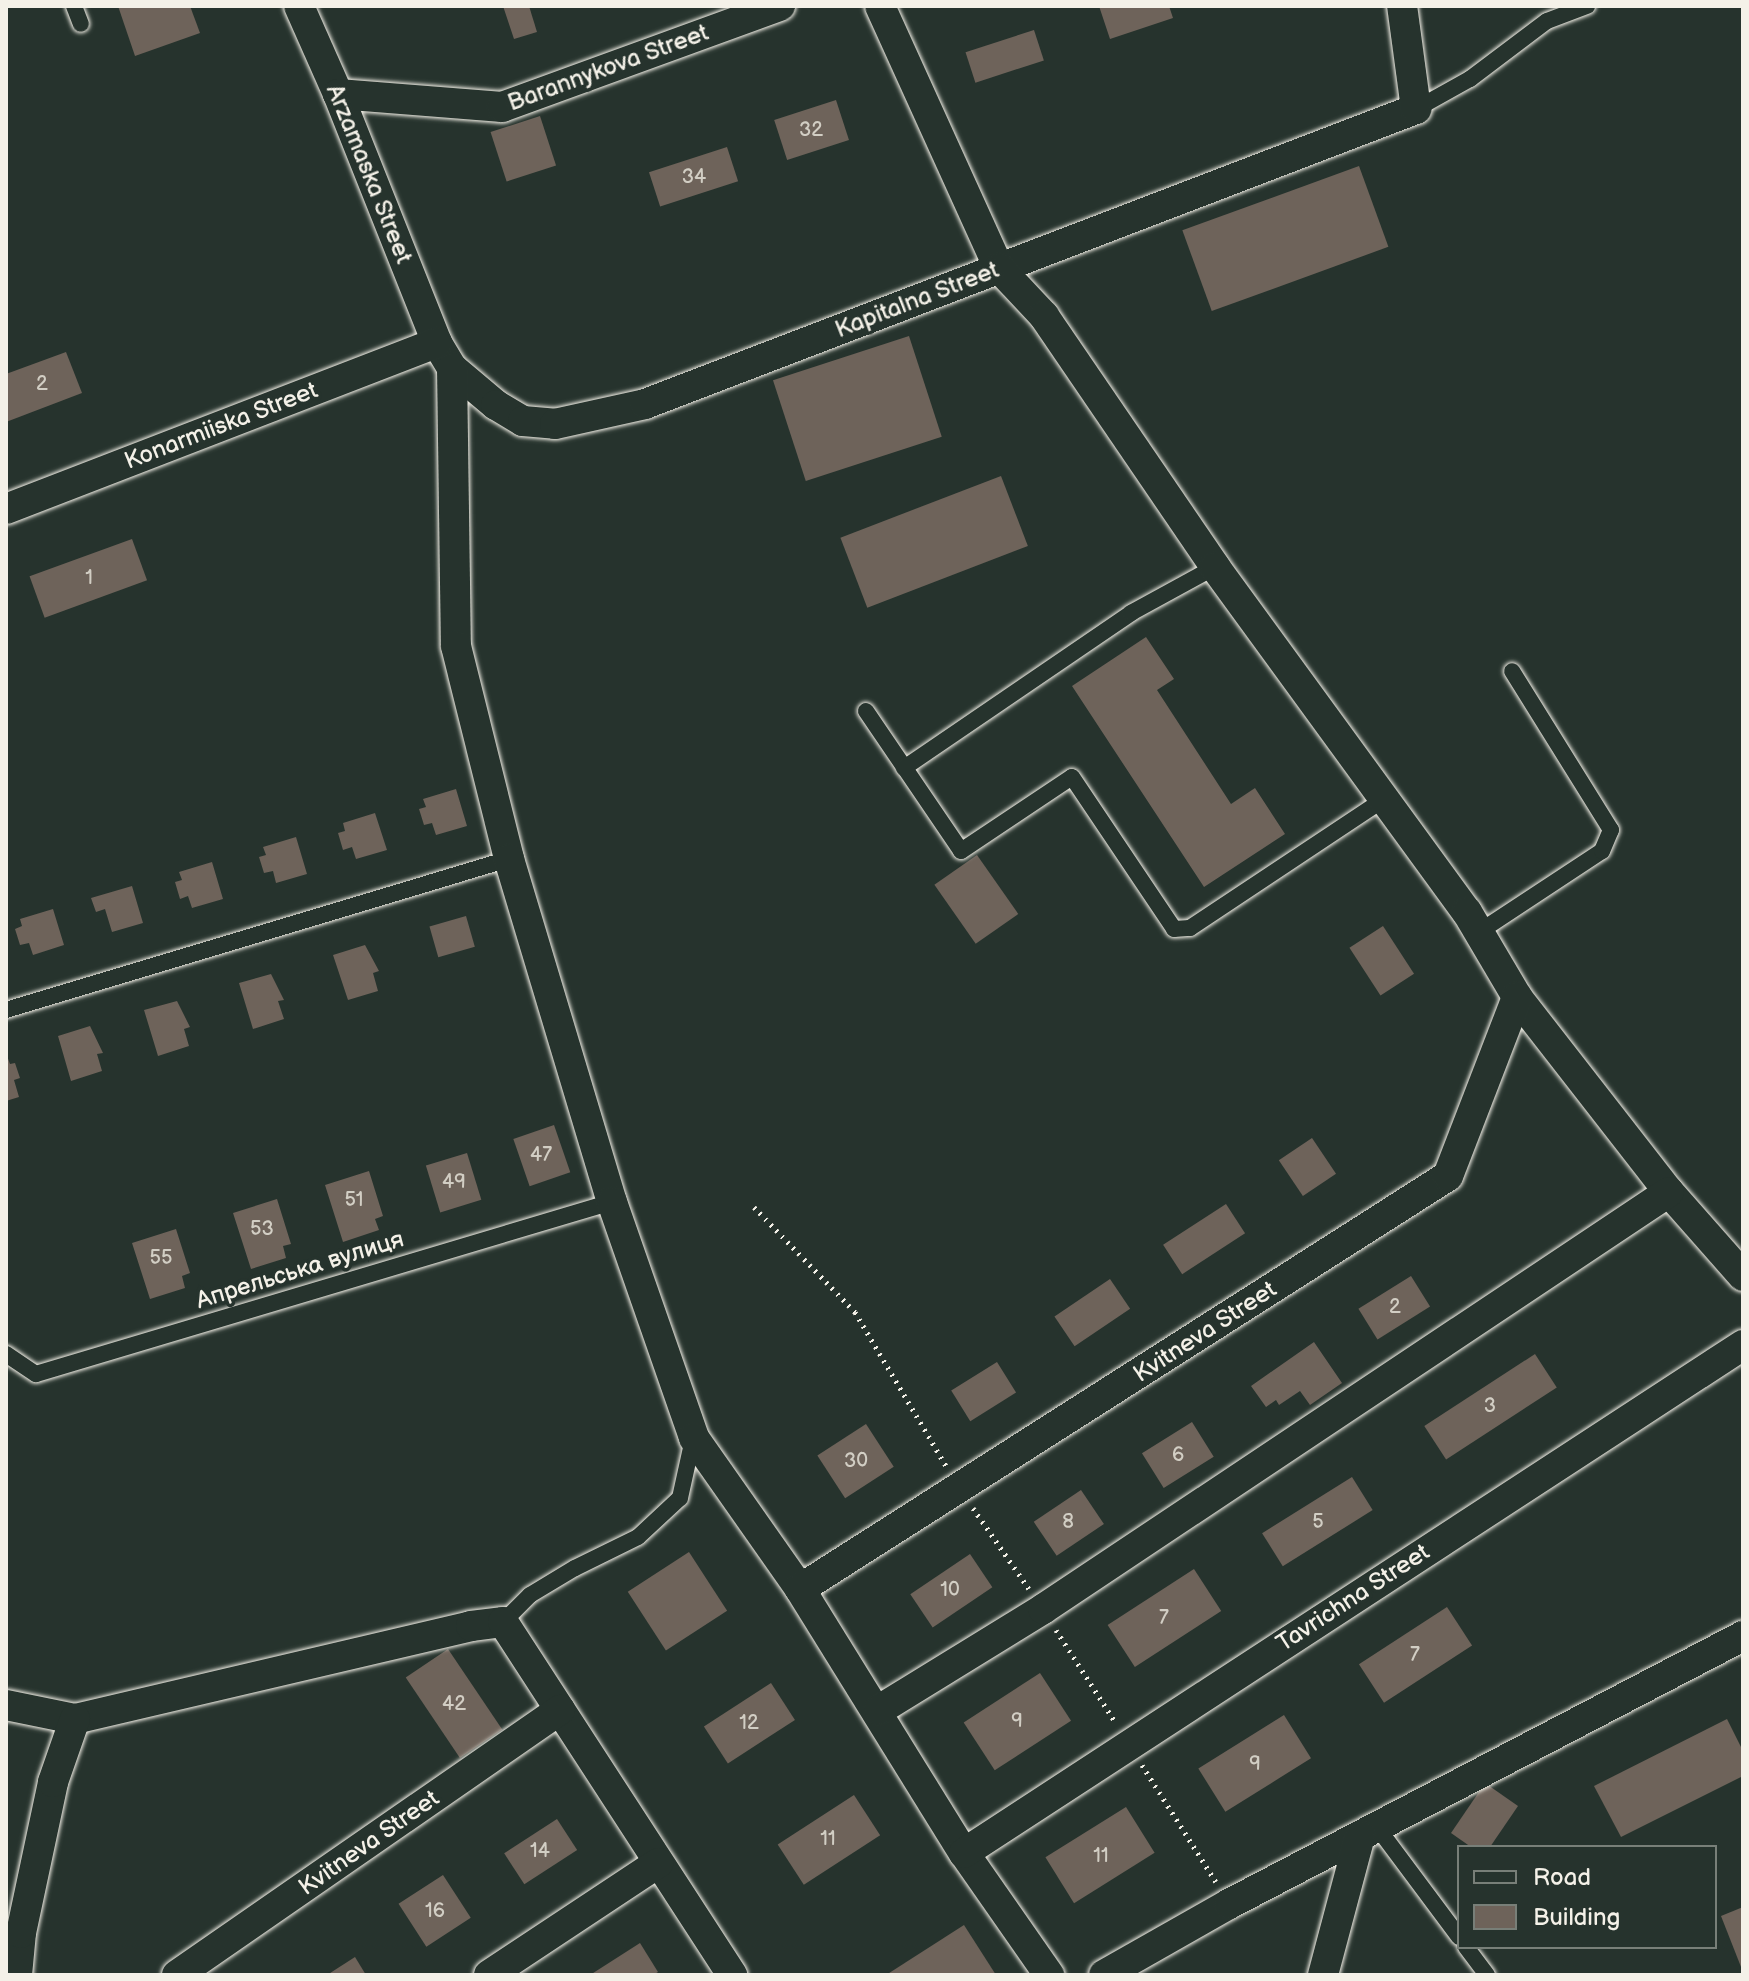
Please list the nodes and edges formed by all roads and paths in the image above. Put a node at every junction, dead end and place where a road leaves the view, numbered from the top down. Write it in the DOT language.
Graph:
graph roads {
  1 [pos="74,6"];
  2 [pos="299,6"];
  3 [pos="780,6"];
  4 [pos="880,6"];
  5 [pos="1402,6"];
  6 [pos="1587,6"];
  7 [pos="81,24"];
  8 [pos="338,94"];
  9 [pos="1416,109"];
  10 [pos="999,268"];
  11 [pos="444,355"];
  12 [pos="6,509"];
  13 [pos="1215,567"];
  14 [pos="1512,671"];
  15 [pos="866,711"];
  16 [pos="904,768"];
  17 [pos="1383,800"];
  18 [pos="509,859"];
  19 [pos="1479,932"];
  20 [pos="1517,997"];
  21 [pos="6,1010"];
  22 [pos="1669,1192"];
  23 [pos="612,1202"];
  24 [pos="754,1207"];
  25 [pos="1743,1276"];
  26 [pos="1743,1345"];
  27 [pos="6,1354"];
  28 [pos="694,1438"];
  29 [pos="960,1489"];
  30 [pos="800,1589"];
  31 [pos="1043,1609"];
  32 [pos="503,1622"];
  33 [pos="1743,1636"];
  34 [pos="6,1705"];
  35 [pos="560,1710"];
  36 [pos="879,1710"];
  37 [pos="75,1719"];
  38 [pos="1129,1743"];
  39 [pos="1368,1831"];
  40 [pos="964,1853"];
  41 [pos="658,1863"];
  42 [pos="1229,1904"];
  43 [pos="1457,1935"];
  44 [pos="1468,1949"];
  45 [pos="17,1975"];
  46 [pos="177,1975"];
  47 [pos="489,1975"];
  48 [pos="732,1975"];
  49 [pos="1049,1975"];
  50 [pos="1104,1975"];
  51 [pos="1323,1975"];
  52 [pos="1487,1975"];
  1 -- 7 [label="lane"];
  2 -- 8 [label="street, Arzamaska Street"];
  3 -- 8 [label="street, Barannykova Street"];
  4 -- 10 [label="street"];
  5 -- 9 [label="street"];
  6 -- 9 [label="lane"];
  8 -- 11 [label="street, Arzamaska Street"];
  9 -- 10 [label="street, Kapitalna Street"];
  10 -- 11 [label="street, Kapitalna Street"];
  10 -- 13 [label="street"];
  11 -- 12 [label="street, Konarmiiska Street"];
  11 -- 18 [label="street"];
  13 -- 16 [label="lane"];
  13 -- 17 [label="street"];
  14 -- 19 [label="lane"];
  15 -- 16 [label="lane"];
  16 -- 17 [label="lane"];
  17 -- 19 [label="street"];
  18 -- 21 [label="lane"];
  18 -- 23 [label="street"];
  19 -- 20 [label="street"];
  20 -- 22 [label="street"];
  20 -- 29 [label="street, Kvitneva Street"];
  22 -- 25 [label="street"];
  22 -- 31 [label="street"];
  23 -- 27 [label="lane, Апрельська вулиця"];
  23 -- 28 [label="street"];
  24 -- 29 [label="path"];
  26 -- 38 [label="street, Tavrichna Street"];
  28 -- 30 [label="street"];
  28 -- 32 [label="lane"];
  29 -- 30 [label="street, Kvitneva Street"];
  29 -- 31 [label="path"];
  30 -- 36 [label="street"];
  31 -- 36 [label="street"];
  31 -- 38 [label="path"];
  32 -- 35 [label="street"];
  32 -- 37 [label="street"];
  33 -- 39 [label="street"];
  34 -- 37 [label="street"];
  35 -- 41 [label="street"];
  35 -- 46 [label="street, Kvitneva Street"];
  36 -- 40 [label="street"];
  37 -- 45 [label="street"];
  38 -- 40 [label="street, Tavrichna Street"];
  38 -- 42 [label="path"];
  39 -- 42 [label="street"];
  39 -- 43 [label="lane"];
  39 -- 51 [label="street"];
  40 -- 49 [label="street"];
  41 -- 47 [label="street"];
  41 -- 48 [label="street"];
  42 -- 50 [label="street"];
  44 -- 52 [label="lane"];
}
